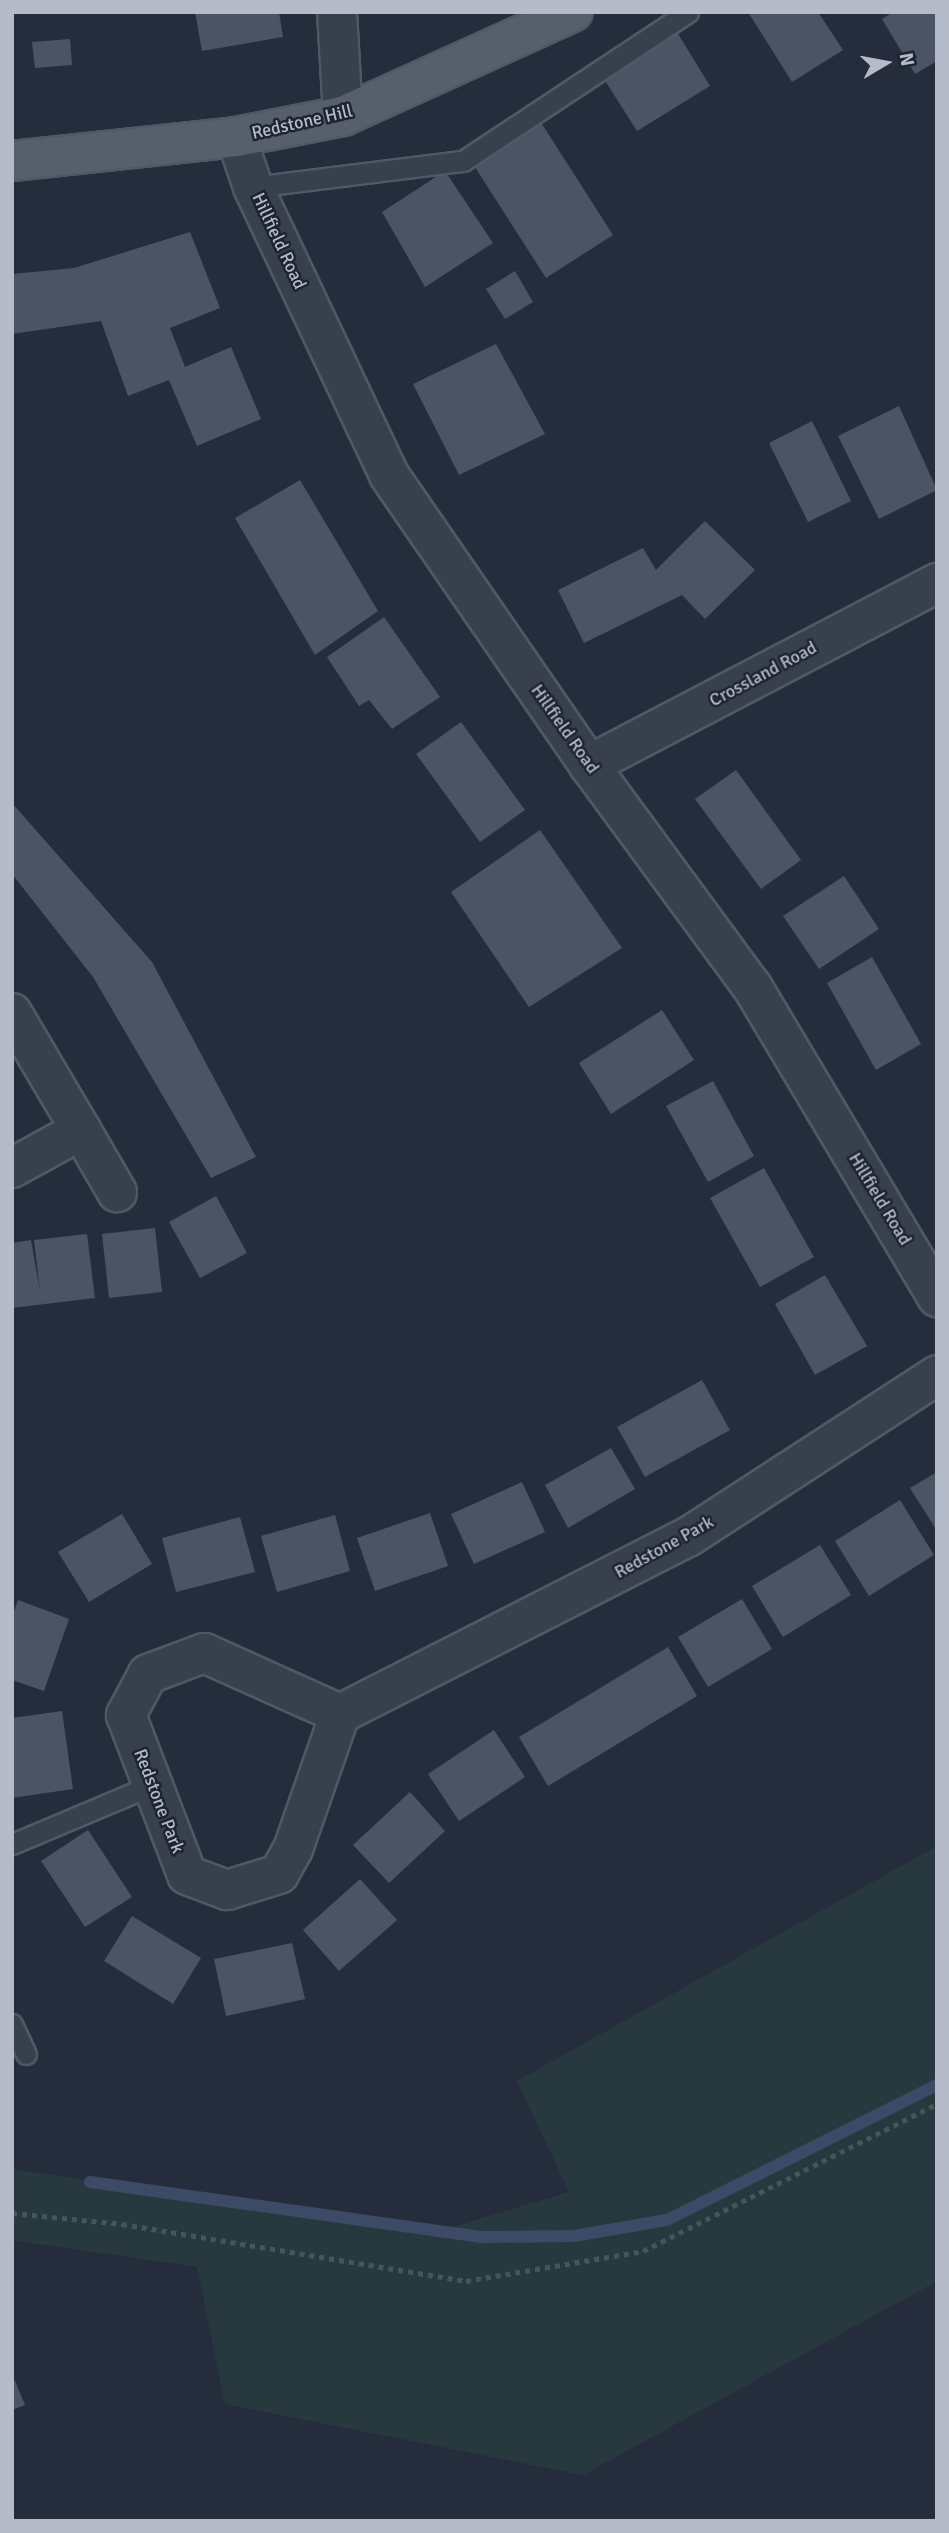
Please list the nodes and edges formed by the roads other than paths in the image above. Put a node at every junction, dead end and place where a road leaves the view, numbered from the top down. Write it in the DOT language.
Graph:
graph roads {
  1 [pos="337,12"];
  2 [pos="572,12"];
  3 [pos="688,12"];
  4 [pos="343,116"];
  5 [pos="236,137"];
  6 [pos="12,161"];
  7 [pos="253,187"];
  8 [pos="937,583"];
  9 [pos="589,765"];
  10 [pos="12,1013"];
  11 [pos="81,1130"];
  12 [pos="12,1168"];
  13 [pos="117,1192"];
  14 [pos="937,1297"];
  15 [pos="937,1375"];
  16 [pos="340,1714"];
  17 [pos="152,1785"];
  18 [pos="12,1844"];
  19 [pos="12,2024"];
  20 [pos="26,2054"];
  1 -- 4 [label="street"];
  2 -- 4 [label="main road, Redstone Hill"];
  3 -- 7 [label="lane"];
  4 -- 5 [label="main road, Redstone Hill"];
  5 -- 6 [label="main road, Redstone Hill"];
  5 -- 7 [label="street, Hillfield Road"];
  7 -- 9 [label="street, Hillfield Road"];
  8 -- 9 [label="street, Crossland Road"];
  9 -- 14 [label="street, Hillfield Road"];
  10 -- 11 [label="street"];
  11 -- 12 [label="street"];
  11 -- 13 [label="street"];
  15 -- 16 [label="street, Redstone Park"];
  16 -- 17 [label="street, Redstone Park"];
  16 -- 17 [label="street, Redstone Park"];
  17 -- 18 [label="lane"];
  19 -- 20 [label="lane"];
}
